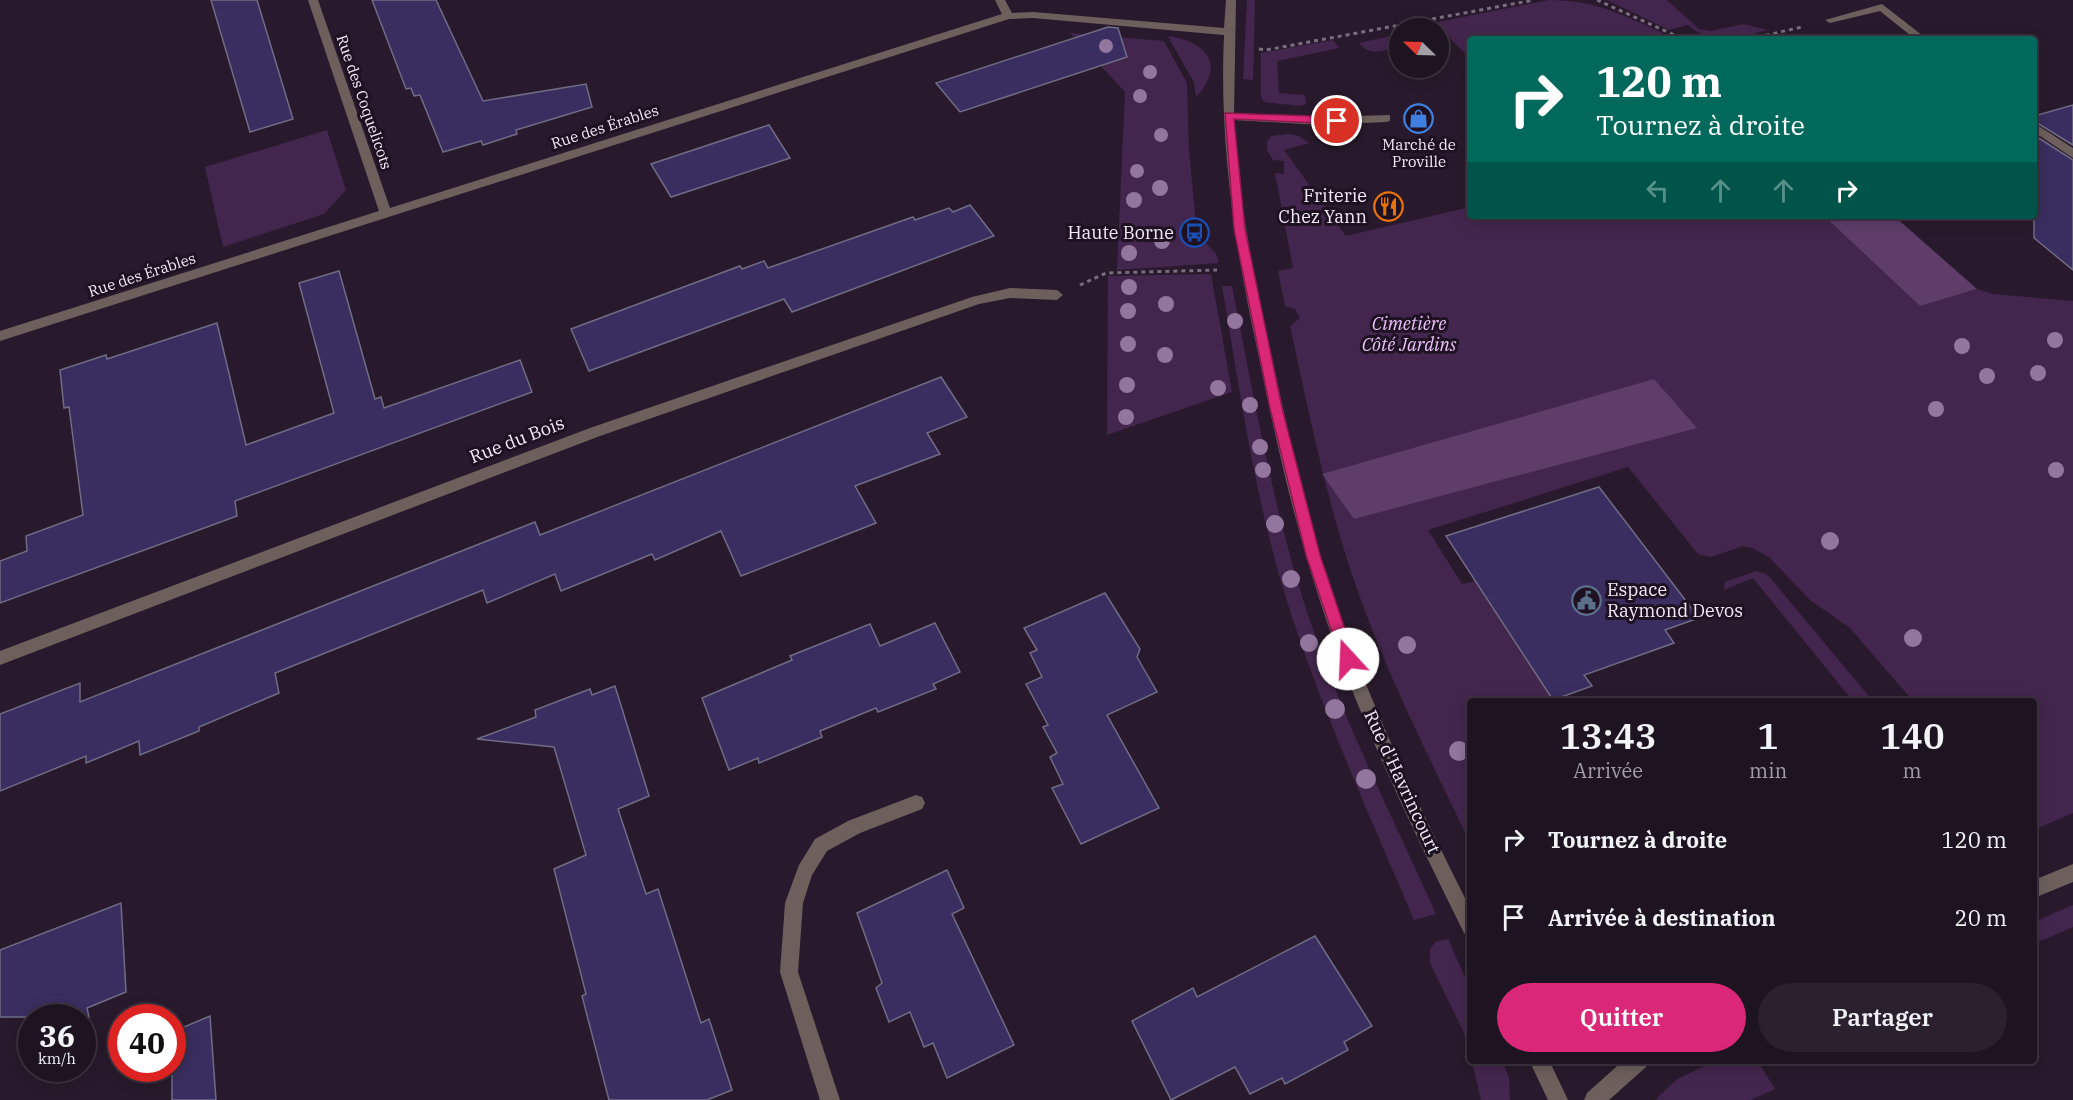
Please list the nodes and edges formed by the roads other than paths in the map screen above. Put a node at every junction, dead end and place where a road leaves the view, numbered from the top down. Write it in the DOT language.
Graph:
graph roads {
  1 [pos="313,0"];
  2 [pos="1000,0"];
  3 [pos="1231,0"];
  4 [pos="1878,4"];
  5 [pos="1008,16"];
  6 [pos="1830,20"];
  7 [pos="1918,36"];
  8 [pos="1229,38"];
  9 [pos="1228,116"];
  10 [pos="1386,118"];
  11 [pos="2037,129"];
  12 [pos="2073,154"];
  13 [pos="386,213"];
  14 [pos="1057,295"];
  15 [pos="0,336"];
  16 [pos="0,658"];
  17 [pos="916,803"];
  18 [pos="2073,873"];
  19 [pos="2037,889"];
  20 [pos="1467,921"];
  21 [pos="1540,1064"];
  22 [pos="1634,1064"];
  23 [pos="830,1100"];
  24 [pos="1558,1100"];
  25 [pos="1594,1100"];
  1 -- 13 [label="street, Rue des Coquelicots"];
  2 -- 5 [label="street"];
  3 -- 8 [label="street, Rue d'Havrincourt"];
  4 -- 6 [label="street"];
  4 -- 7 [label="street"];
  5 -- 8 [label="street, Rue des Érables"];
  5 -- 13 [label="street, Rue des Érables"];
  8 -- 9 [label="street, Rue d'Havrincourt"];
  9 -- 10 [label="street"];
  9 -- 20 [label="street, Rue d'Havrincourt"];
  11 -- 12 [label="street"];
  13 -- 15 [label="street, Rue des Érables"];
  14 -- 16 [label="street, Rue du Bois"];
  17 -- 23 [label="street"];
  18 -- 19 [label="street"];
  21 -- 24 [label="street"];
  22 -- 25 [label="street"];
}
